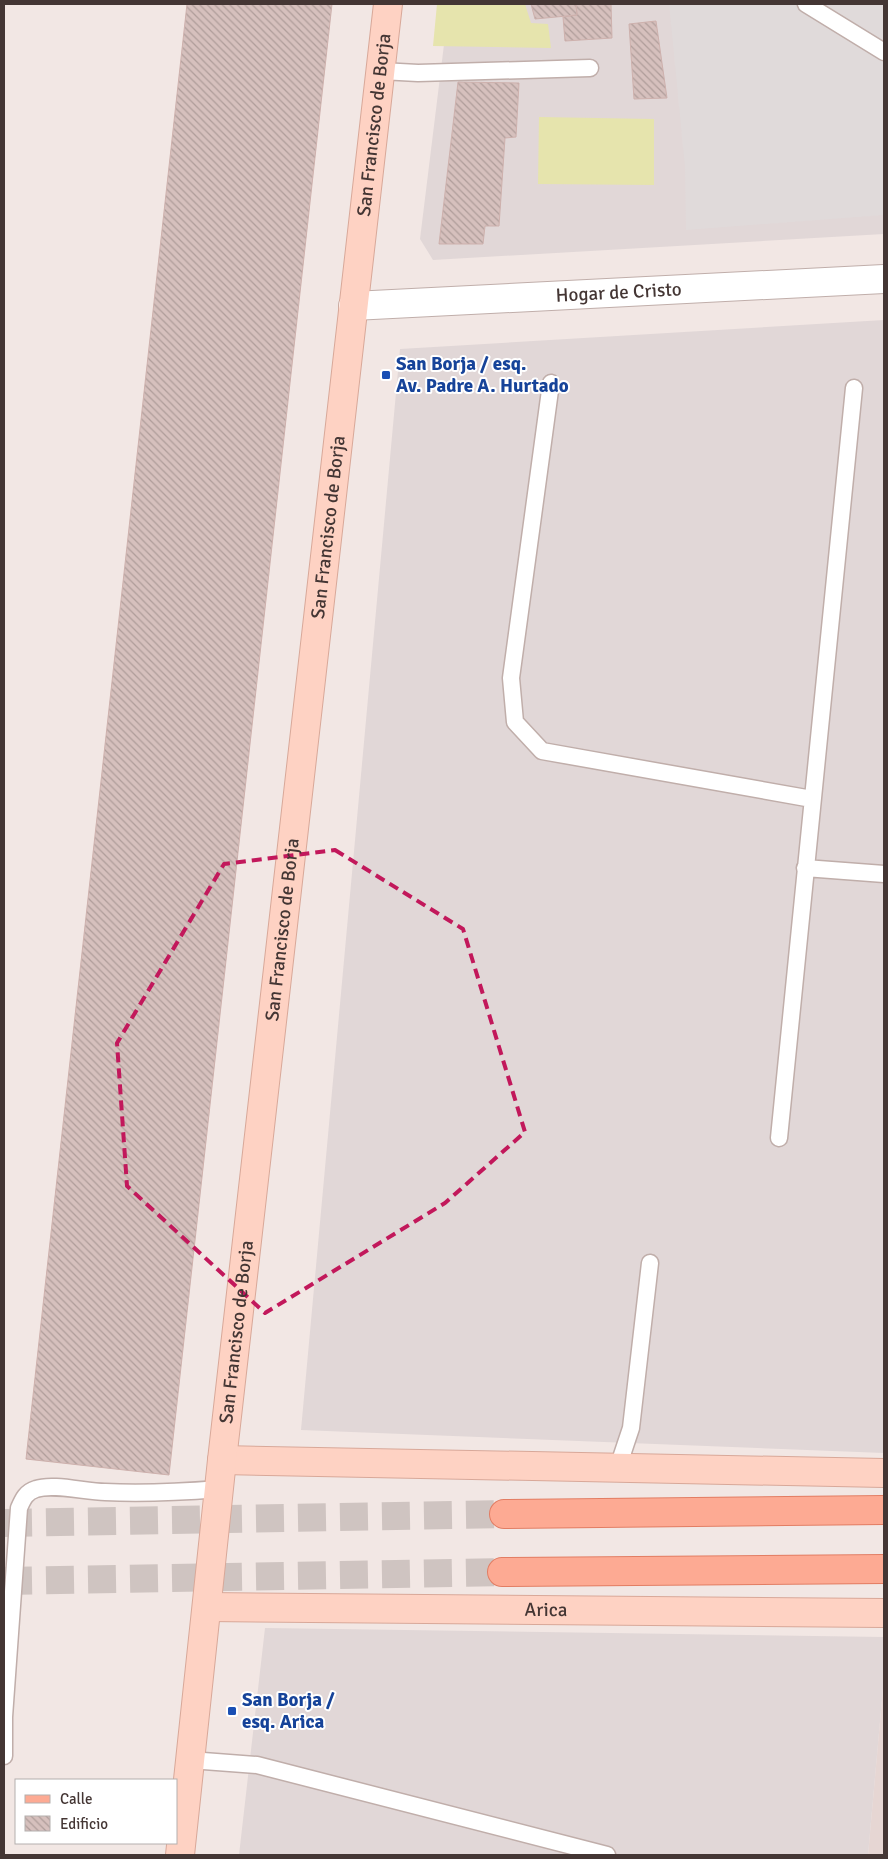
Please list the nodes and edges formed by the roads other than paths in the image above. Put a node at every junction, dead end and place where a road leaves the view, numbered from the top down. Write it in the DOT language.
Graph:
graph roads {
  1 [pos="388,4"];
  2 [pos="806,4"];
  3 [pos="884,52"];
  4 [pos="590,68"];
  5 [pos="380,71"];
  6 [pos="884,279"];
  7 [pos="353,306"];
  8 [pos="551,383"];
  9 [pos="854,388"];
  10 [pos="812,799"];
  11 [pos="805,868"];
  12 [pos="884,874"];
  13 [pos="779,1138"];
  14 [pos="650,1263"];
  15 [pos="222,1460"];
  16 [pos="618,1467"];
  17 [pos="884,1473"];
  18 [pos="220,1489"];
  19 [pos="884,1510"];
  20 [pos="504,1514"];
  21 [pos="884,1569"];
  22 [pos="502,1572"];
  23 [pos="206,1607"];
  24 [pos="884,1613"];
  25 [pos="4,1756"];
  26 [pos="190,1760"];
  27 [pos="180,1855"];
  28 [pos="607,1855"];
  1 -- 5 [label="street, San Francisco de Borja"];
  2 -- 3 [label="lane"];
  4 -- 5 [label="lane"];
  5 -- 7 [label="street, San Francisco de Borja"];
  6 -- 7 [label="street, Hogar de Cristo"];
  7 -- 15 [label="street, San Francisco de Borja"];
  8 -- 10 [label="lane"];
  9 -- 10 [label="lane"];
  10 -- 11 [label="lane"];
  11 -- 12 [label="lane"];
  11 -- 13 [label="lane"];
  14 -- 16 [label="lane"];
  15 -- 16 [label="street"];
  15 -- 18 [label="street, San Francisco de Borja"];
  16 -- 17 [label="street"];
  18 -- 23 [label="street, San Francisco de Borja"];
  18 -- 25 [label="lane"];
  19 -- 20 [label="main road"];
  21 -- 22 [label="main road, Arica"];
  23 -- 24 [label="street, Arica"];
  23 -- 26 [label="street, San Francisco de Borja"];
  26 -- 27 [label="street, San Francisco de Borja"];
  26 -- 28 [label="lane"];
}
